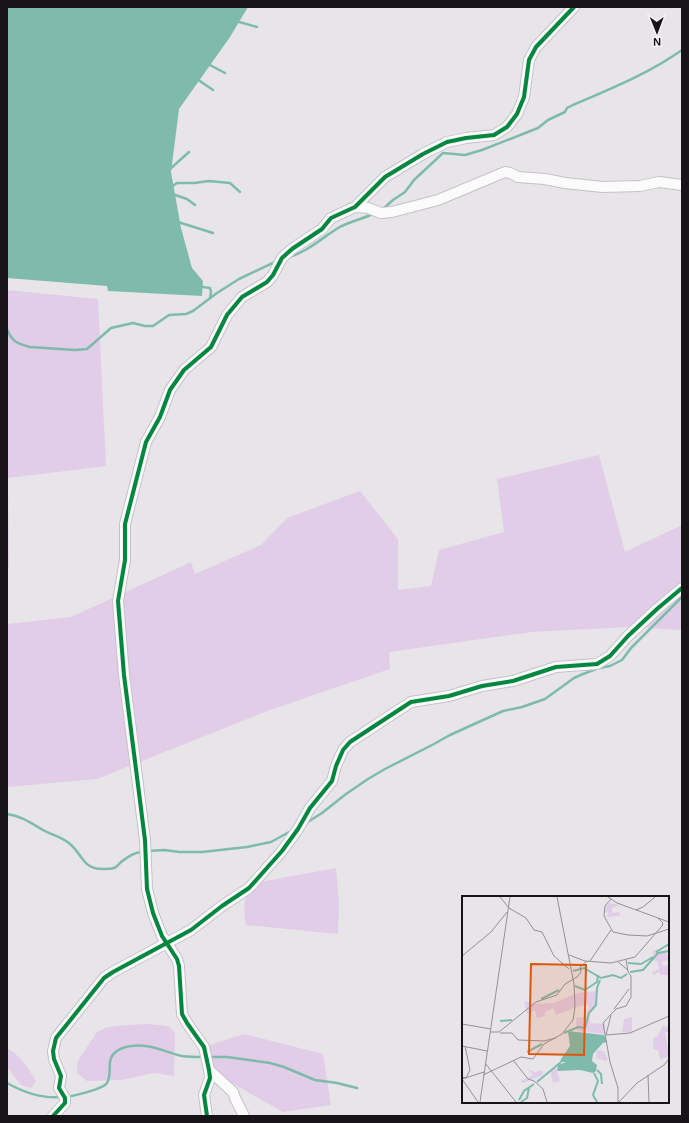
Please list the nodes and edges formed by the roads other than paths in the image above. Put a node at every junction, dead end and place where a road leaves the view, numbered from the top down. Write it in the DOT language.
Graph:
graph roads {
  1 [pos="574,7"];
  2 [pos="682,185"];
  3 [pos="355,207"];
  4 [pos="682,588"];
  5 [pos="167,944"];
  6 [pos="209,1070"];
  7 [pos="53,1116"];
  8 [pos="207,1116"];
  9 [pos="244,1116"];
  1 -- 3 [label="street"];
  2 -- 3 [label="street"];
  3 -- 5 [label="street"];
  4 -- 5 [label="street"];
  5 -- 6 [label="street"];
  5 -- 7 [label="street"];
  6 -- 8 [label="street"];
  6 -- 9 [label="street"];
}
